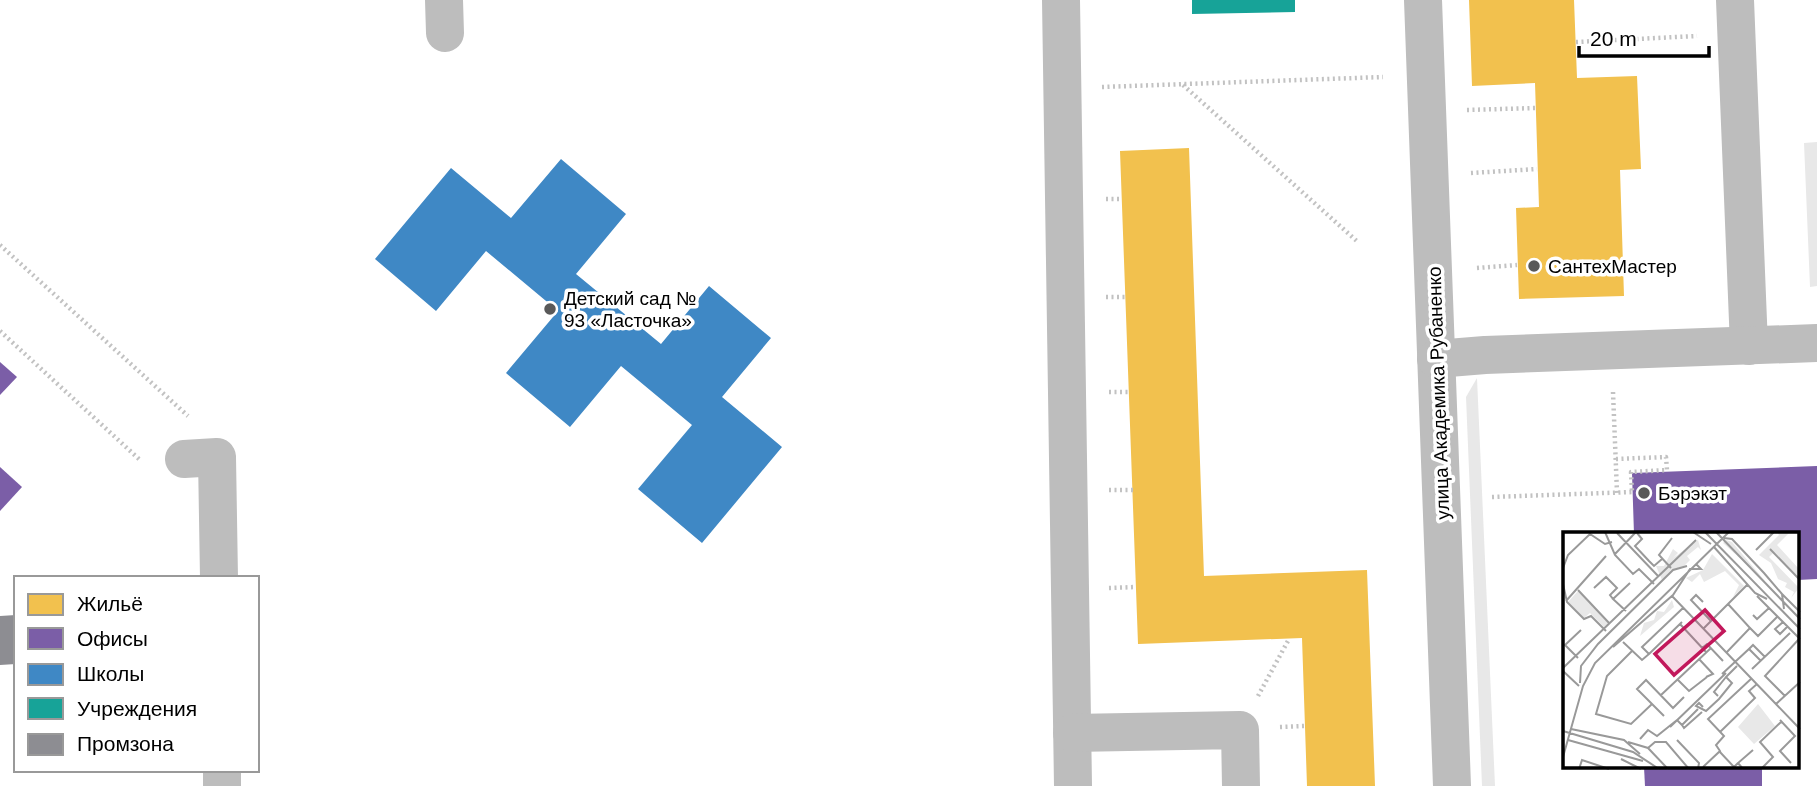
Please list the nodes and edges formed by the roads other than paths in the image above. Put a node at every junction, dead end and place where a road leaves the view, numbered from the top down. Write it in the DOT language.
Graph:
graph roads {
  1 [pos="1061,0"];
  2 [pos="1423,0"];
  3 [pos="1735,17"];
  4 [pos="1817,343"];
  5 [pos="1749,346"];
  6 [pos="1436,359"];
  7 [pos="200,458"];
  8 [pos="219,576"];
  9 [pos="1072,733"];
  10 [pos="222,786"];
  11 [pos="232,786"];
  12 [pos="1073,786"];
  13 [pos="1241,786"];
  14 [pos="1452,786"];
  1 -- 9 [label="street"];
  2 -- 6 [label="street, улица Академика Рубаненко"];
  3 -- 5 [label="street"];
  4 -- 5 [label="street"];
  5 -- 6 [label="street"];
  6 -- 14 [label="street, улица Академика Рубаненко"];
  7 -- 8 [label="street"];
  9 -- 12 [label="street"];
  9 -- 13 [label="street"];
  10 -- 11 [label="street"];
}
